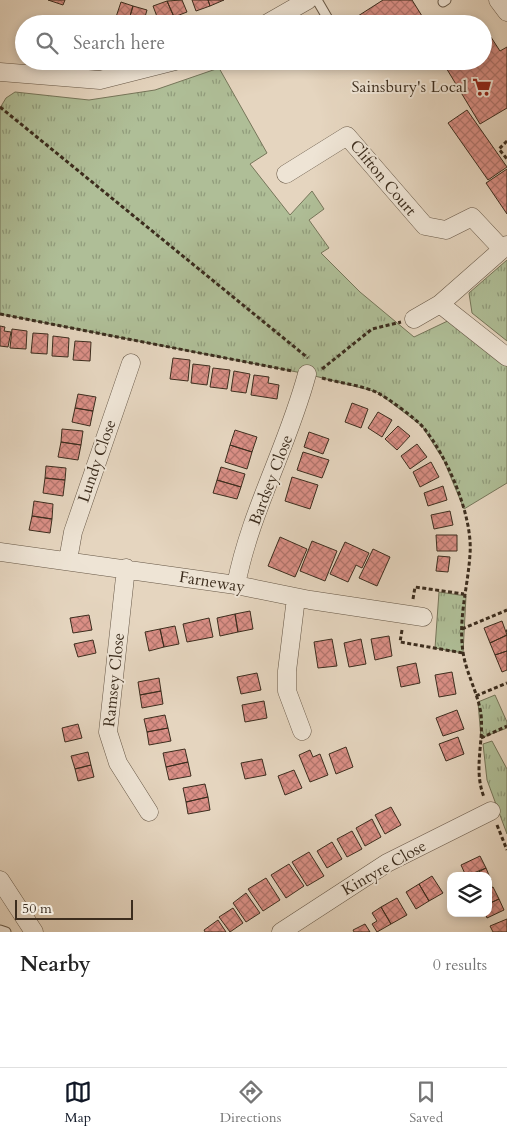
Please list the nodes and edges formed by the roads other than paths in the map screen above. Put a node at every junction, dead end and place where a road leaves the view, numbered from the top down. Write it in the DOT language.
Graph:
graph roads {
  1 [pos="308,0"];
  2 [pos="317,0"];
  3 [pos="498,0"];
  4 [pos="507,12"];
  5 [pos="282,15"];
  6 [pos="326,15"];
  7 [pos="139,70"];
  8 [pos="0,72"];
  9 [pos="286,174"];
  10 [pos="504,247"];
  11 [pos="440,304"];
  12 [pos="414,319"];
  13 [pos="507,357"];
  14 [pos="131,363"];
  15 [pos="315,372"];
  16 [pos="0,552"];
  17 [pos="68,560"];
  18 [pos="126,568"];
  19 [pos="236,585"];
  20 [pos="296,598"];
  21 [pos="412,615"];
  22 [pos="302,731"];
  23 [pos="149,812"];
  24 [pos="491,812"];
  25 [pos="0,880"];
  26 [pos="25,929"];
  27 [pos="0,930"];
  28 [pos="6,932"];
  29 [pos="281,932"];
  1 -- 5 [label="street"];
  2 -- 6 [label="lane"];
  3 -- 4 [label="street"];
  7 -- 8 [label="street"];
  9 -- 10 [label="street, Clifton Court"];
  10 -- 11 [label="street"];
  11 -- 12 [label="street"];
  11 -- 13 [label="street"];
  14 -- 17 [label="street, Lundy Close"];
  15 -- 19 [label="street, Bardsey Close"];
  16 -- 17 [label="street, Farneway"];
  17 -- 18 [label="street, Farneway"];
  18 -- 19 [label="street, Farneway"];
  18 -- 23 [label="street, Ramsey Close"];
  19 -- 20 [label="street, Farneway"];
  20 -- 21 [label="street, Farneway"];
  20 -- 22 [label="street"];
  24 -- 29 [label="street, Kintyre Close"];
  25 -- 26 [label="street"];
  27 -- 28 [label="lane"];
}
